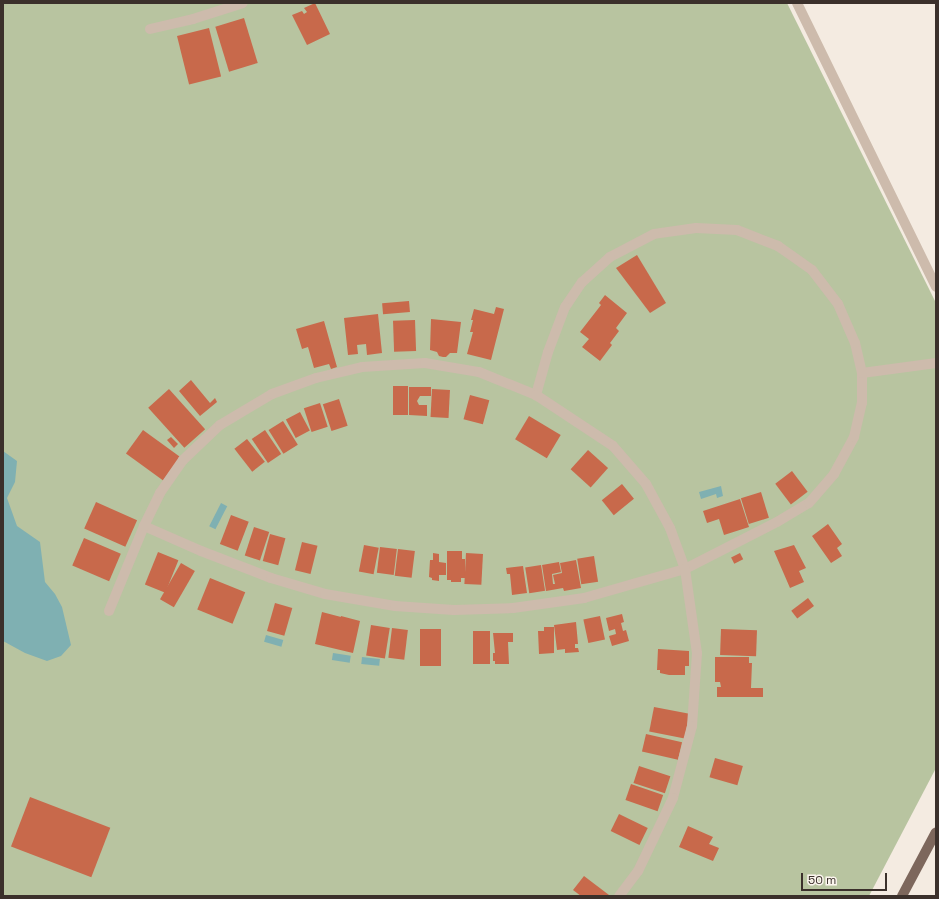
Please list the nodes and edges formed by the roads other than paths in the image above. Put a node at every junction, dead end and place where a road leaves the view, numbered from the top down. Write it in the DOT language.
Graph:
graph roads {
  1 [pos="243,3"];
  2 [pos="797,3"];
  3 [pos="150,29"];
  4 [pos="936,287"];
  5 [pos="936,363"];
  6 [pos="862,373"];
  7 [pos="536,395"];
  8 [pos="144,526"];
  9 [pos="685,569"];
  10 [pos="109,611"];
  11 [pos="936,832"];
  12 [pos="619,896"];
  13 [pos="902,896"];
  1 -- 3 [label="street"];
  2 -- 4 [label="street"];
  5 -- 6 [label="street"];
  6 -- 7 [label="street"];
  6 -- 9 [label="street"];
  7 -- 8 [label="street"];
  7 -- 9 [label="street"];
  8 -- 9 [label="street"];
  8 -- 10 [label="street"];
  9 -- 12 [label="street"];
  11 -- 13 [label="main road"];
}
